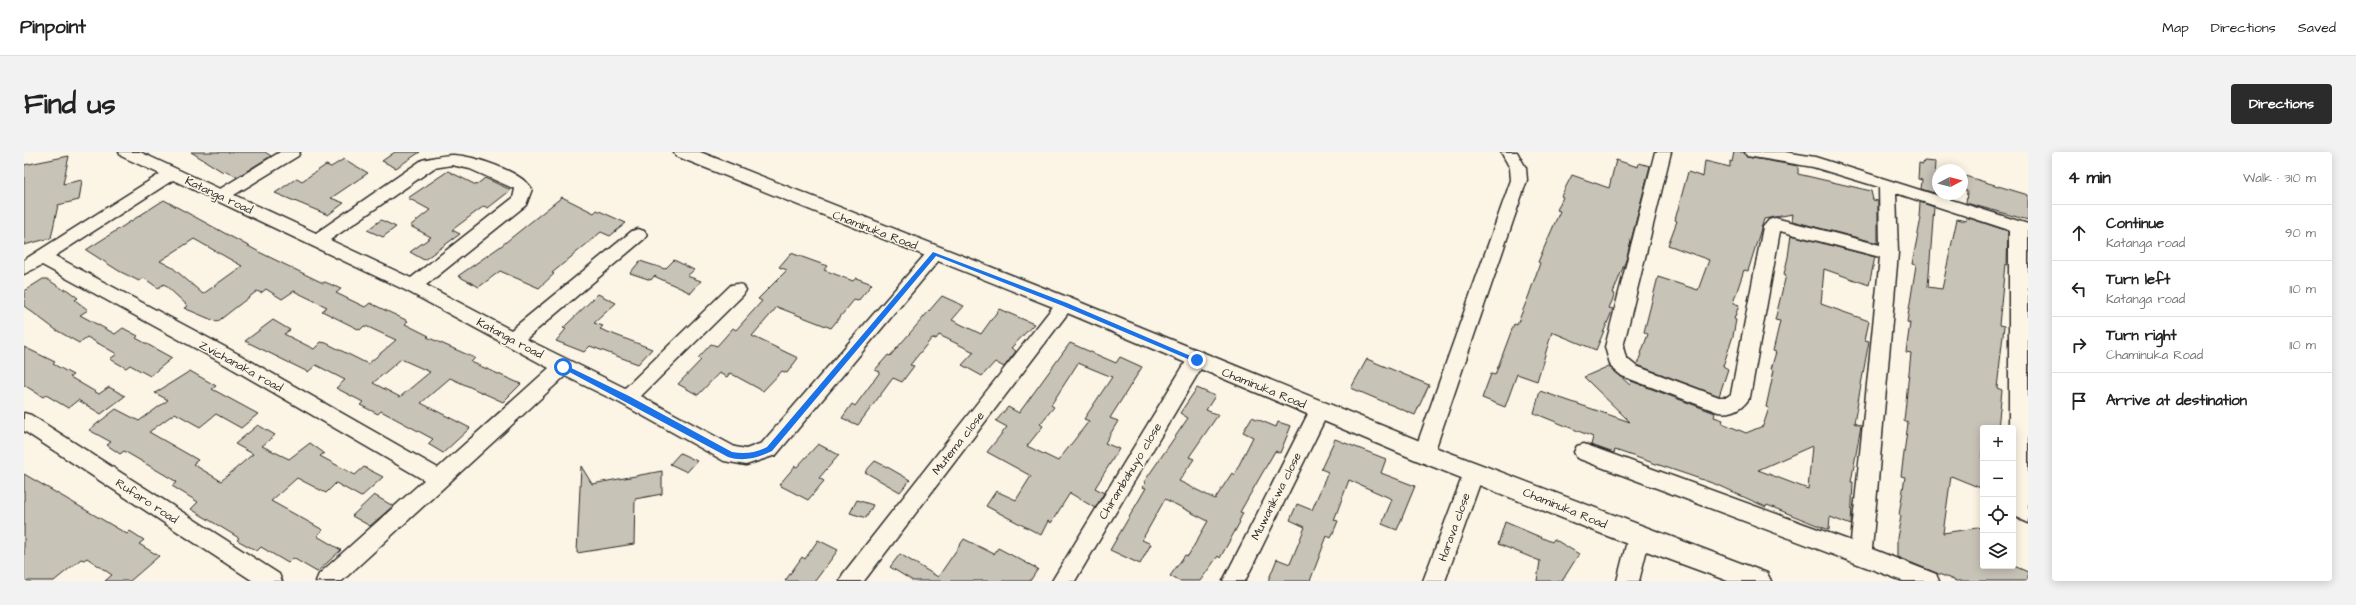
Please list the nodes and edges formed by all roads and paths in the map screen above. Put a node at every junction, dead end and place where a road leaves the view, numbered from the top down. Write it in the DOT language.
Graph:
graph roads {
  1 [pos="292,152"];
  2 [pos="683,152"];
  3 [pos="1509,152"];
  4 [pos="1663,152"];
  5 [pos="1753,152"];
  6 [pos="133,153"];
  7 [pos="1815,157"];
  8 [pos="173,173"];
  9 [pos="1887,184"];
  10 [pos="220,196"];
  11 [pos="2023,229"];
  12 [pos="638,235"];
  13 [pos="317,241"];
  14 [pos="1888,252"];
  15 [pos="935,254"];
  16 [pos="42,257"];
  17 [pos="24,268"];
  18 [pos="413,286"];
  19 [pos="737,290"];
  20 [pos="1065,304"];
  21 [pos="2024,308"];
  22 [pos="513,339"];
  23 [pos="1197,360"];
  24 [pos="563,367"];
  25 [pos="627,398"];
  26 [pos="1319,411"];
  27 [pos="24,421"];
  28 [pos="1584,452"];
  29 [pos="1424,453"];
  30 [pos="1474,472"];
  31 [pos="438,478"];
  32 [pos="2028,514"];
  33 [pos="1639,537"];
  34 [pos="1861,554"];
  35 [pos="271,581"];
  36 [pos="327,581"];
  37 [pos="851,581"];
  38 [pos="1062,581"];
  39 [pos="1234,581"];
  40 [pos="1434,581"];
  41 [pos="1628,581"];
  42 [pos="1758,581"];
  43 [pos="1928,581"];
  1 -- 10 [label="street"];
  2 -- 15 [label="main road, Chaminuka Road"];
  3 -- 29 [label="street"];
  4 -- 14 [label="street"];
  5 -- 7 [label="street"];
  6 -- 8 [label="street, Katanga road"];
  7 -- 9 [label="street"];
  8 -- 10 [label="street, Katanga road"];
  8 -- 16 [label="street"];
  9 -- 11 [label="street"];
  9 -- 14 [label="street"];
  10 -- 13 [label="street, Katanga road"];
  11 -- 21 [label="street"];
  12 -- 22 [label="street"];
  13 -- 18 [label="street, Katanga road"];
  13 -- 18 [label="street"];
  14 -- 34 [label="street"];
  15 -- 20 [label="main road, Chaminuka Road"];
  15 -- 25 [label="street, Katanga road"];
  16 -- 17 [label="street"];
  16 -- 31 [label="street, Zvichanaka road"];
  18 -- 22 [label="street, Katanga road"];
  19 -- 25 [label="street"];
  20 -- 23 [label="main road, Chaminuka Road"];
  20 -- 37 [label="street, Mutema close"];
  21 -- 32 [label="street"];
  22 -- 24 [label="street, Katanga road"];
  23 -- 26 [label="main road, Chaminuka Road"];
  23 -- 38 [label="street, Chirambahuyo close"];
  24 -- 25 [label="street, Katanga road"];
  24 -- 31 [label="street"];
  26 -- 29 [label="main road, Chaminuka Road"];
  26 -- 39 [label="street, Muwanikwa close"];
  27 -- 35 [label="street, Rufaro road"];
  28 -- 34 [label="street"];
  29 -- 30 [label="main road, Chaminuka Road"];
  30 -- 33 [label="main road, Chaminuka Road"];
  30 -- 40 [label="street, Harava close"];
  31 -- 36 [label="street"];
  33 -- 41 [label="street"];
  33 -- 42 [label="main road, Chaminuka Road"];
  34 -- 43 [label="street"];
}
